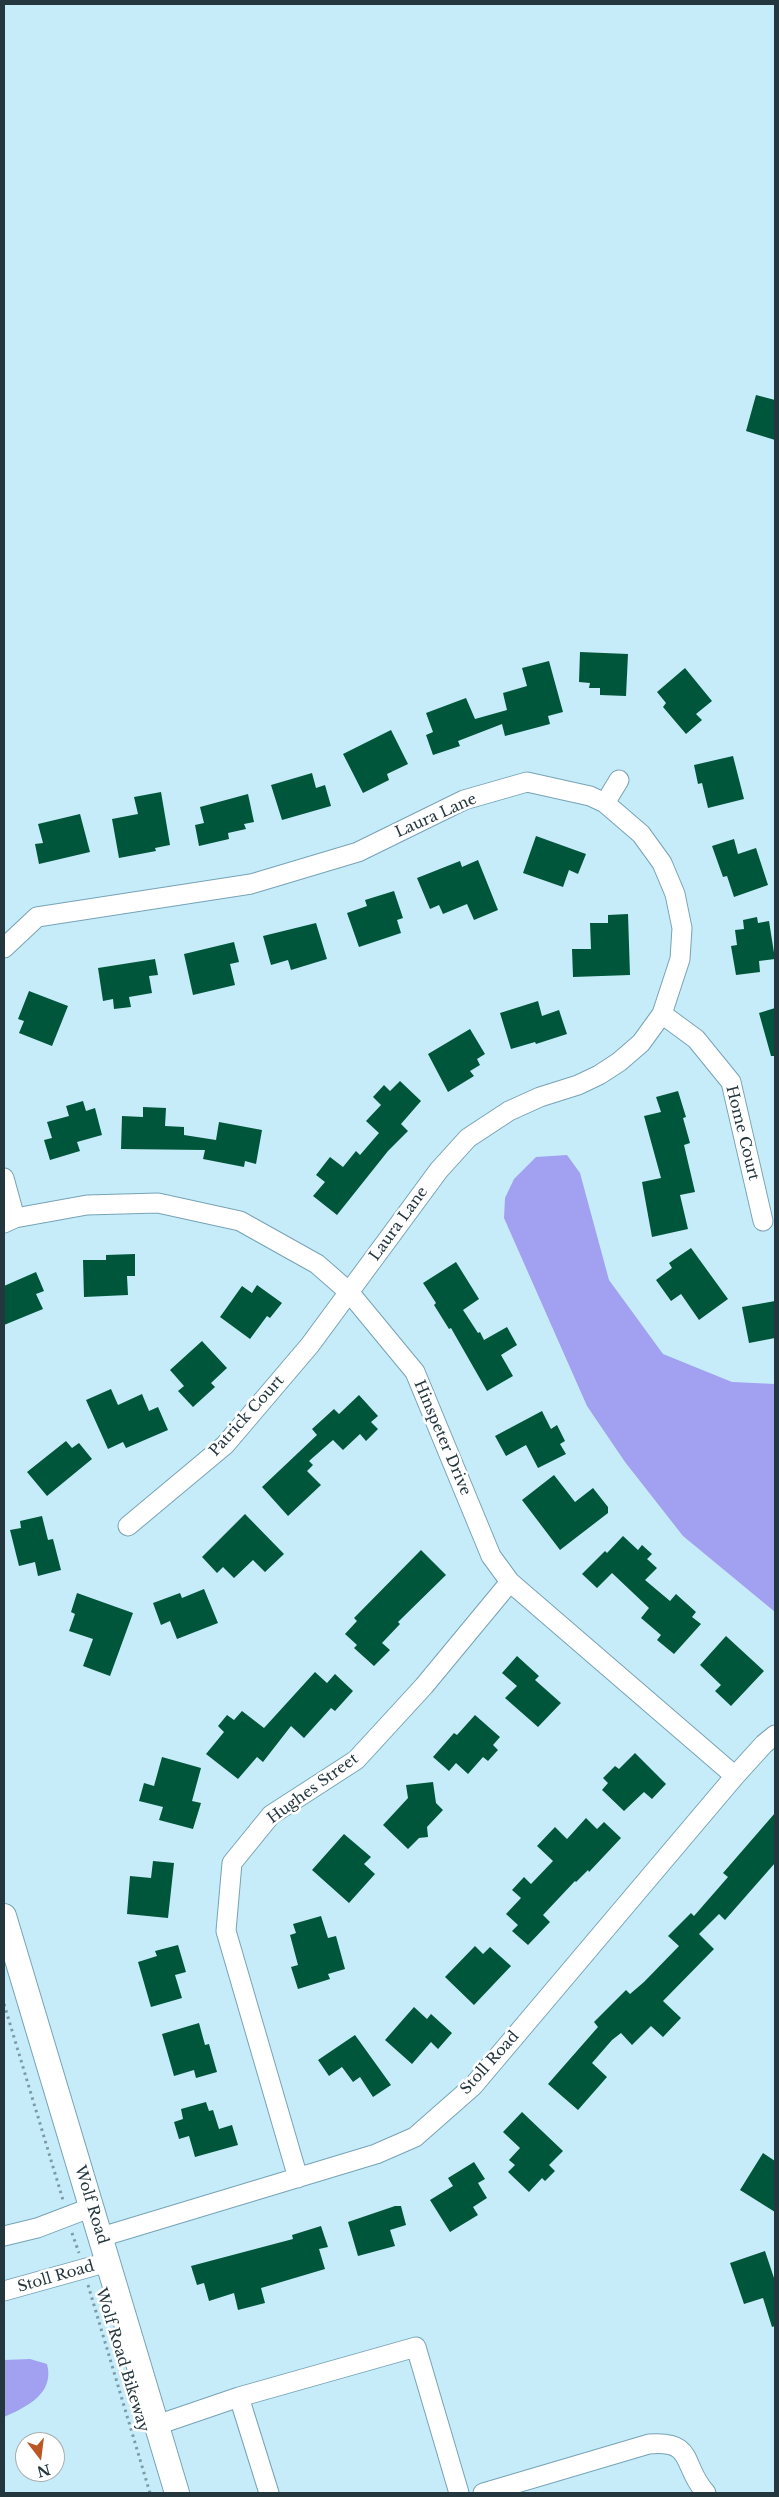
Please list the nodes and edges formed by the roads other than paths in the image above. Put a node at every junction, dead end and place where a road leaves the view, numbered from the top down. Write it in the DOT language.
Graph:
graph roads {
  1 [pos="619,780"];
  2 [pos="605,803"];
  3 [pos="4,948"];
  4 [pos="662,1014"];
  5 [pos="4,1178"];
  6 [pos="9,1220"];
  7 [pos="763,1221"];
  8 [pos="349,1292"];
  9 [pos="128,1526"];
  10 [pos="510,1582"];
  11 [pos="775,1735"];
  12 [pos="735,1776"];
  13 [pos="4,1916"];
  14 [pos="298,2178"];
  15 [pos="92,2207"];
  16 [pos="4,2236"];
  17 [pos="101,2237"];
  18 [pos="108,2262"];
  19 [pos="4,2291"];
  20 [pos="239,2397"];
  21 [pos="157,2425"];
  22 [pos="698,2489"];
  23 [pos="178,2493"];
  24 [pos="269,2493"];
  25 [pos="459,2493"];
  26 [pos="483,2493"];
  1 -- 2 [label="street"];
  2 -- 3 [label="street, Laura Lane"];
  2 -- 4 [label="street, Laura Lane"];
  4 -- 7 [label="street, Home Court"];
  4 -- 8 [label="street, Laura Lane"];
  5 -- 6 [label="street"];
  6 -- 8 [label="street, Hinspeter Drive"];
  8 -- 9 [label="street, Patrick Court"];
  8 -- 10 [label="street, Hinspeter Drive"];
  10 -- 12 [label="street, Hinspeter Drive"];
  10 -- 14 [label="street, Hughes Street"];
  11 -- 12 [label="street, Stoll Road"];
  12 -- 14 [label="street, Stoll Road"];
  13 -- 15 [label="main road, Wolf Road"];
  14 -- 17 [label="street, Stoll Road"];
  15 -- 16 [label="street"];
  15 -- 17 [label="main road, Wolf Road"];
  17 -- 18 [label="main road, Wolf Road"];
  18 -- 19 [label="street, Stoll Road"];
  18 -- 21 [label="main road, Wolf Road"];
  20 -- 21 [label="street"];
  20 -- 24 [label="street"];
  20 -- 25 [label="street"];
  21 -- 23 [label="main road, Wolf Road"];
  22 -- 26 [label="street"];
}
